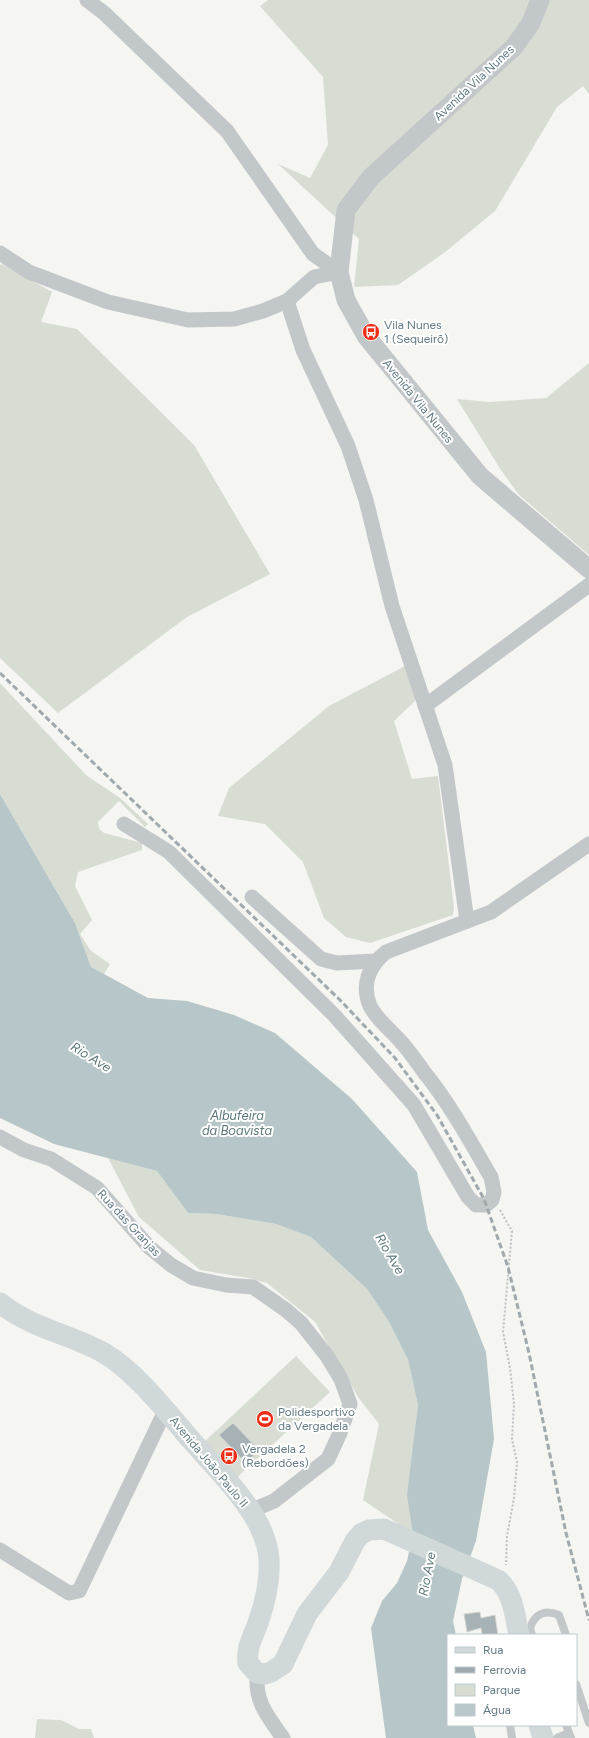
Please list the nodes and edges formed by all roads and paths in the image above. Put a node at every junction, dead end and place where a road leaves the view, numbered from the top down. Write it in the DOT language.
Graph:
graph roads {
  1 [pos="87,0"];
  2 [pos="540,0"];
  3 [pos="0,253"];
  4 [pos="339,272"];
  5 [pos="287,300"];
  6 [pos="589,569"];
  7 [pos="589,585"];
  8 [pos="425,706"];
  9 [pos="124,824"];
  10 [pos="589,844"];
  11 [pos="252,897"];
  12 [pos="467,921"];
  13 [pos="375,961"];
  14 [pos="0,1137"];
  15 [pos="494,1192"];
  16 [pos="0,1303"];
  17 [pos="166,1411"];
  18 [pos="250,1511"];
  19 [pos="0,1550"];
  20 [pos="505,1586"];
  21 [pos="519,1634"];
  22 [pos="532,1634"];
  23 [pos="566,1634"];
  24 [pos="257,1673"];
  25 [pos="577,1687"];
  26 [pos="589,1723"];
  27 [pos="510,1726"];
  28 [pos="539,1726"];
  29 [pos="569,1732"];
  30 [pos="284,1738"];
  31 [pos="512,1738"];
  32 [pos="543,1738"];
  33 [pos="557,1738"];
  1 -- 4 [label="street"];
  2 -- 4 [label="street, Avenida Vila Nunes"];
  3 -- 5 [label="street"];
  4 -- 5 [label="street"];
  4 -- 6 [label="street, Avenida Vila Nunes"];
  5 -- 8 [label="street"];
  7 -- 8 [label="street"];
  8 -- 12 [label="street"];
  9 -- 15 [label="street"];
  10 -- 12 [label="street"];
  11 -- 13 [label="street"];
  12 -- 13 [label="street"];
  13 -- 15 [label="street"];
  14 -- 18 [label="street, Rua das Granjas"];
  15 -- 20 [label="path"];
  16 -- 17 [label="main road, Avenida João Paulo II"];
  17 -- 18 [label="main road, Avenida João Paulo II"];
  17 -- 19 [label="street"];
  18 -- 24 [label="main road, Avenida João Paulo II"];
  20 -- 21 [label="main road"];
  20 -- 24 [label="main road"];
  22 -- 23 [label="lane"];
  24 -- 30 [label="street"];
  25 -- 26 [label="lane"];
  27 -- 31 [label="lane"];
  28 -- 32 [label="main road"];
  29 -- 33 [label="lane"];
}
